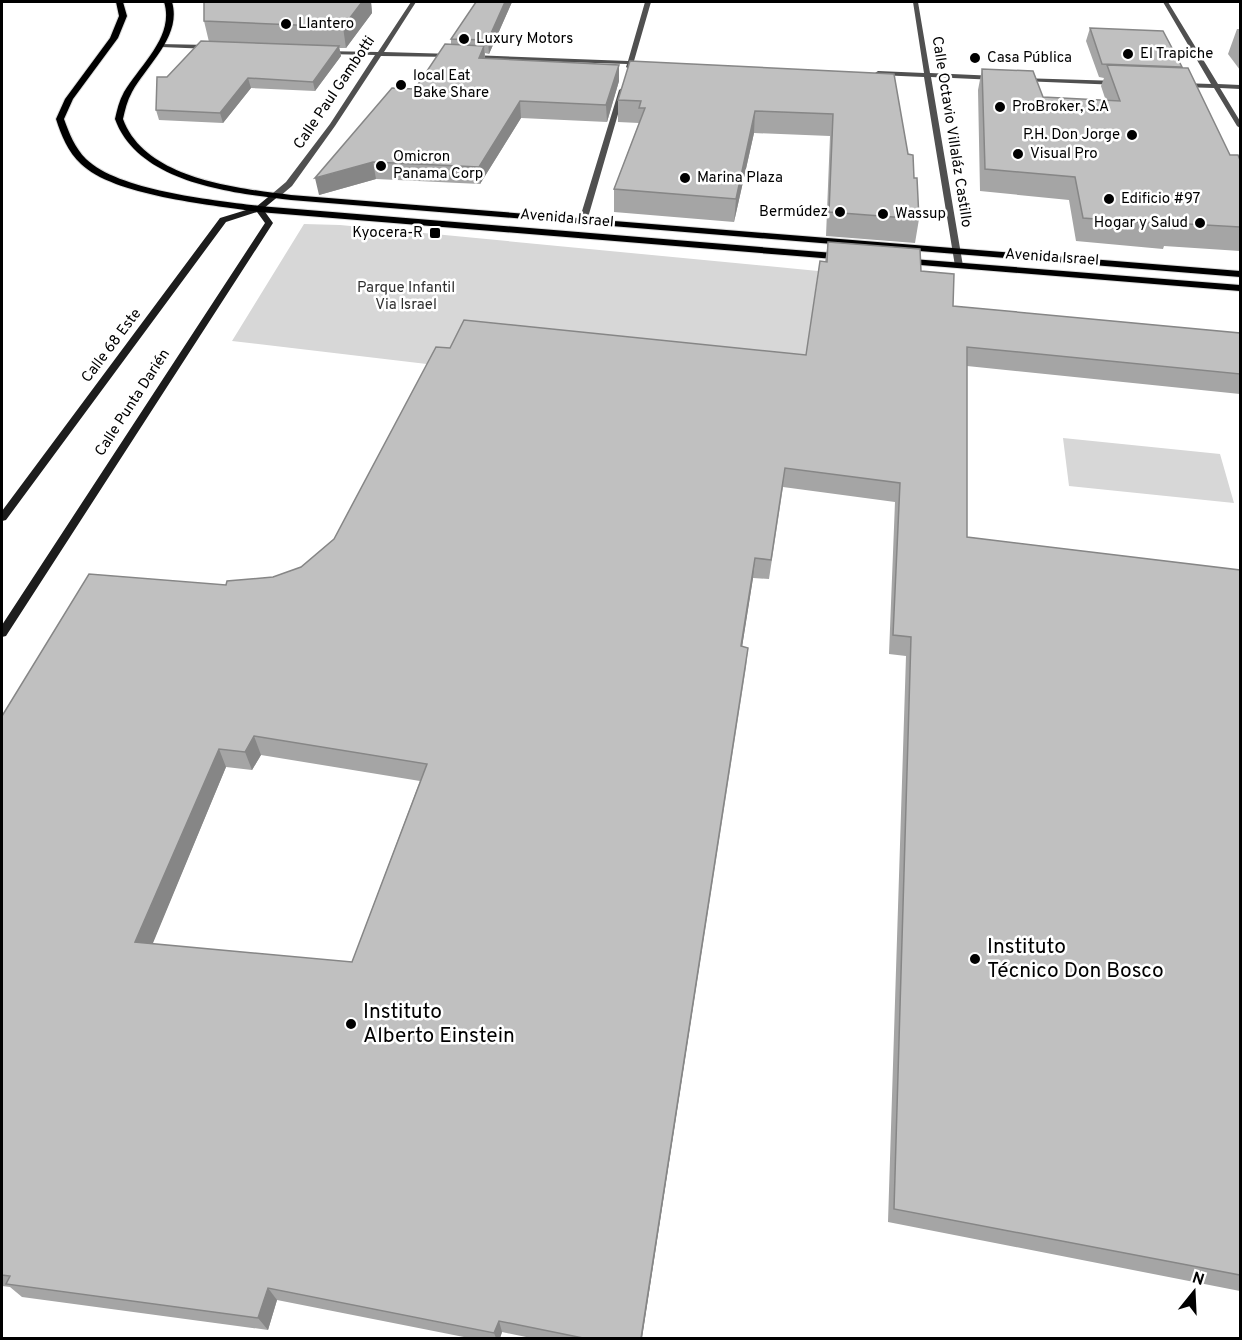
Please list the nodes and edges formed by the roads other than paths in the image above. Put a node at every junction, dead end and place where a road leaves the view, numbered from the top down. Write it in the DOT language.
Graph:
graph roads {
  1 [pos="120,2"];
  2 [pos="168,2"];
  3 [pos="413,2"];
  4 [pos="648,2"];
  5 [pos="915,2"];
  6 [pos="1165,2"];
  7 [pos="161,45"];
  8 [pos="218,48"];
  9 [pos="320,51"];
  10 [pos="378,54"];
  11 [pos="630,62"];
  12 [pos="654,63"];
  13 [pos="869,73"];
  14 [pos="627,74"];
  15 [pos="928,75"];
  16 [pos="1125,83"];
  17 [pos="624,85"];
  18 [pos="1171,85"];
  19 [pos="1218,86"];
  20 [pos="1240,87"];
  21 [pos="1240,126"];
  22 [pos="276,195"];
  23 [pos="259,209"];
  24 [pos="583,221"];
  25 [pos="957,252"];
  26 [pos="853,258"];
  27 [pos="888,261"];
  28 [pos="959,266"];
  29 [pos="1240,273"];
  30 [pos="1240,288"];
  31 [pos="2,518"];
  32 [pos="2,633"];
  1 -- 23 [label="main road, Avenida Israel"];
  2 -- 7 [label="main road, Avenida Israel"];
  3 -- 10 [label="street, Calle Paul Gambotti"];
  4 -- 11 [label="street"];
  5 -- 15 [label="street, Calle Octavio Villaláz Castillo"];
  6 -- 19 [label="street"];
  7 -- 8 [label="street"];
  7 -- 22 [label="main road, Avenida Israel"];
  9 -- 10 [label="street"];
  10 -- 11 [label="street"];
  10 -- 22 [label="street, Calle Paul Gambotti"];
  11 -- 12 [label="street"];
  11 -- 14 [label="street"];
  13 -- 15 [label="street"];
  15 -- 16 [label="street"];
  15 -- 25 [label="street, Calle Octavio Villaláz Castillo"];
  17 -- 24 [label="street"];
  18 -- 19 [label="street"];
  19 -- 20 [label="street"];
  19 -- 21 [label="street"];
  22 -- 23 [label="street"];
  22 -- 24 [label="main road, Avenida Israel"];
  23 -- 26 [label="main road, Avenida Israel"];
  23 -- 31 [label="street, Calle 68 Este"];
  23 -- 32 [label="street, Calle Punta Darién"];
  24 -- 25 [label="main road, Avenida Israel"];
  25 -- 28 [label="street, Calle Octavio Villaláz Castillo"];
  25 -- 29 [label="main road, Avenida Israel"];
  27 -- 28 [label="main road, Avenida Israel"];
  28 -- 30 [label="main road, Avenida Israel"];
}
